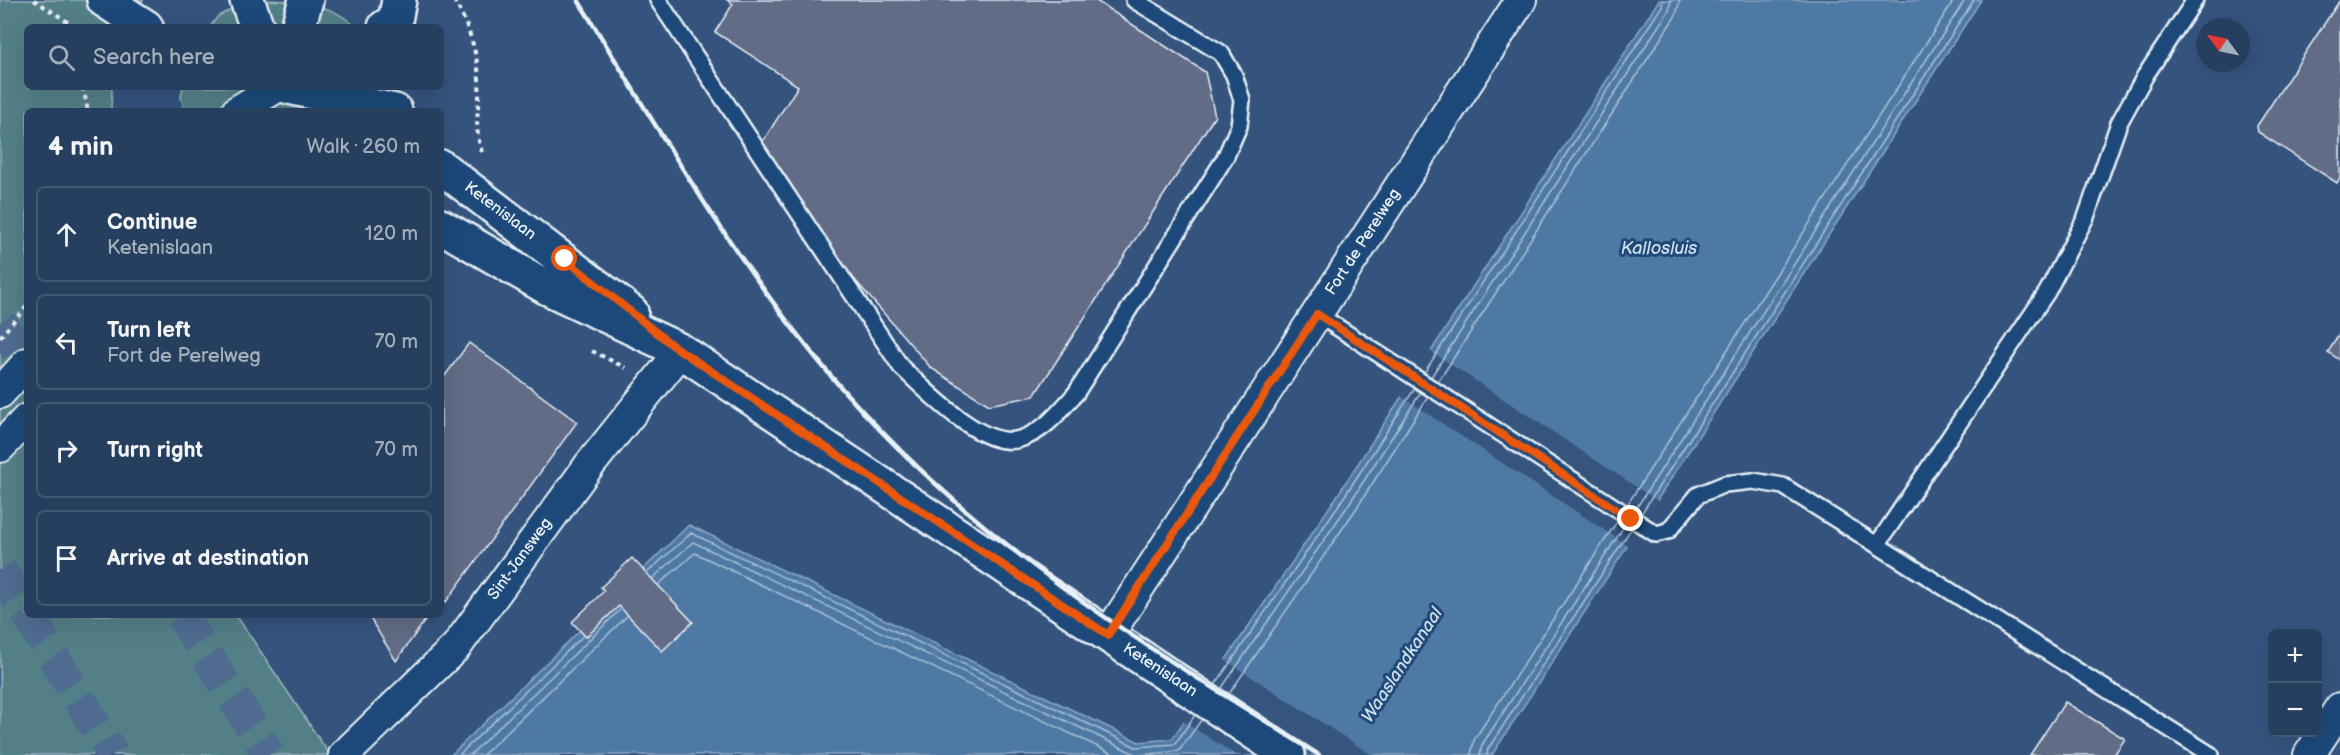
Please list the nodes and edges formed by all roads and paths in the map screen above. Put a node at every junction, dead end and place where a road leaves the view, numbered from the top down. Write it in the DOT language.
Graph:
graph roads {
  1 [pos="34,0"];
  2 [pos="104,0"];
  3 [pos="247,0"];
  4 [pos="306,0"];
  5 [pos="399,0"];
  6 [pos="454,0"];
  7 [pos="658,0"];
  8 [pos="1134,0"];
  9 [pos="1521,0"];
  10 [pos="2195,0"];
  11 [pos="70,24"];
  12 [pos="141,24"];
  13 [pos="257,24"];
  14 [pos="299,24"];
  15 [pos="390,24"];
  16 [pos="84,90"];
  17 [pos="275,90"];
  18 [pos="279,90"];
  19 [pos="283,90"];
  20 [pos="301,90"];
  21 [pos="87,108"];
  22 [pos="242,108"];
  23 [pos="271,108"];
  24 [pos="303,108"];
  25 [pos="382,108"];
  26 [pos="483,156"];
  27 [pos="444,169"];
  28 [pos="444,228"];
  29 [pos="24,309"];
  30 [pos="1317,314"];
  31 [pos="0,337"];
  32 [pos="677,348"];
  33 [pos="24,366"];
  34 [pos="0,393"];
  35 [pos="24,422"];
  36 [pos="0,447"];
  37 [pos="1877,545"];
  38 [pos="1108,635"];
  39 [pos="2340,708"];
  40 [pos="344,755"];
  41 [pos="1288,755"];
  42 [pos="2211,755"];
  43 [pos="2309,755"];
  1 -- 11 [label="path"];
  2 -- 12 [label="main road"];
  3 -- 13 [label="main road"];
  4 -- 14 [label="main road"];
  5 -- 15 [label="main road"];
  6 -- 26 [label="path"];
  7 -- 8 [label="lane"];
  9 -- 30 [label="street, Fort de Perelweg"];
  10 -- 37 [label="lane"];
  16 -- 21 [label="path"];
  17 -- 22 [label="street"];
  18 -- 23 [label="street"];
  19 -- 24 [label="main road"];
  20 -- 25 [label="main road"];
  27 -- 32 [label="main road, Ketenislaan"];
  28 -- 32 [label="main road, Ketenislaan"];
  29 -- 31 [label="path"];
  30 -- 37 [label="lane"];
  30 -- 38 [label="street, Fort de Perelweg"];
  32 -- 38 [label="main road, Ketenislaan"];
  32 -- 40 [label="street, Sint-Jansweg"];
  33 -- 34 [label="street"];
  35 -- 36 [label="street"];
  37 -- 42 [label="lane"];
  38 -- 41 [label="main road, Ketenislaan"];
  39 -- 43 [label="street"];
}
